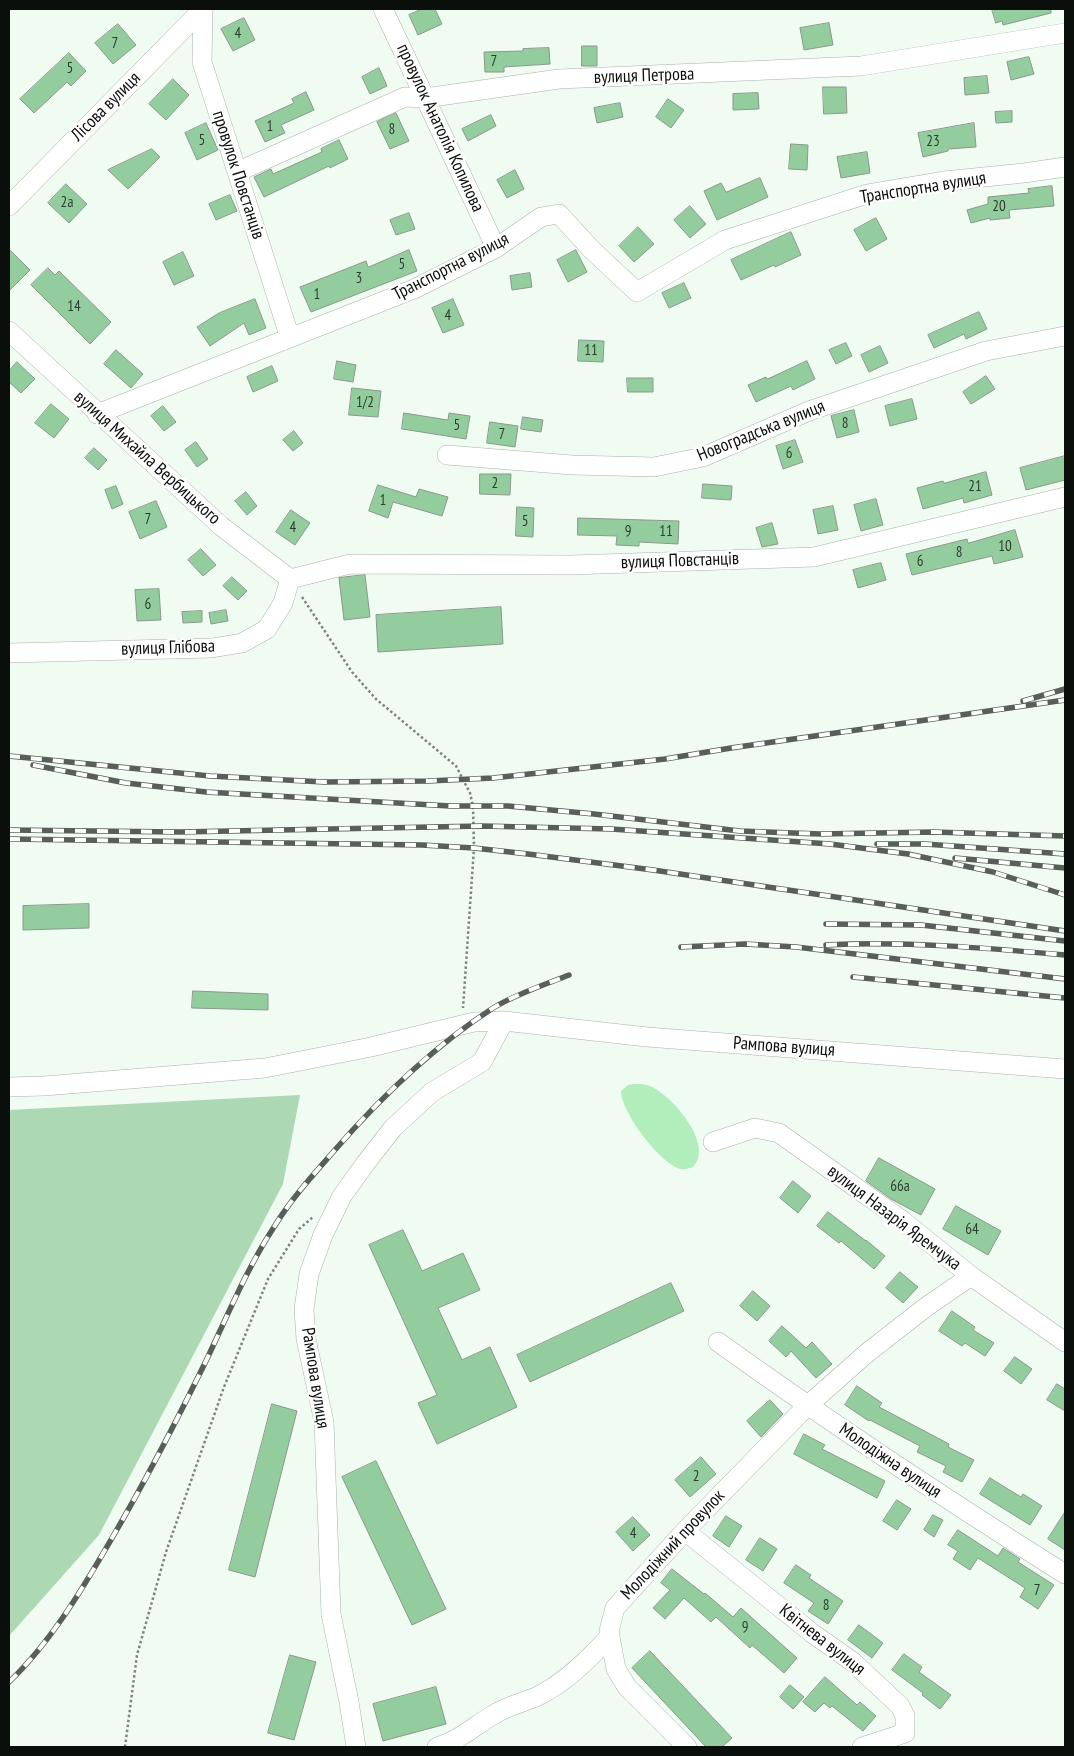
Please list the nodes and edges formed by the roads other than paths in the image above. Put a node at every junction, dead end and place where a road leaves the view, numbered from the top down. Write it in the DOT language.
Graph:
graph roads {
  1 [pos="203,9"];
  2 [pos="383,9"];
  3 [pos="1065,33"];
  4 [pos="426,98"];
  5 [pos="1065,167"];
  6 [pos="237,172"];
  7 [pos="9,206"];
  8 [pos="496,248"];
  9 [pos="9,331"];
  10 [pos="1065,336"];
  11 [pos="290,338"];
  12 [pos="97,414"];
  13 [pos="447,455"];
  14 [pos="1065,497"];
  15 [pos="290,579"];
  16 [pos="9,653"];
  17 [pos="504,1021"];
  18 [pos="1065,1068"];
  19 [pos="9,1087"];
  20 [pos="713,1142"];
  21 [pos="971,1276"];
  22 [pos="718,1342"];
  23 [pos="1065,1342"];
  24 [pos="807,1406"];
  25 [pos="685,1530"];
  26 [pos="1065,1574"];
  27 [pos="610,1636"];
  28 [pos="356,1747"];
  29 [pos="437,1747"];
  30 [pos="687,1747"];
  31 [pos="862,1747"];
  1 -- 6 [label="street, провулок Повстанців"];
  1 -- 7 [label="street, Лісова вулиця"];
  2 -- 4 [label="street, провулок Анатолія Копилова"];
  3 -- 4 [label="street, вулиця Петрова"];
  4 -- 6 [label="street, вулиця Петрова"];
  4 -- 8 [label="street, провулок Анатолія Копилова"];
  5 -- 8 [label="street, Транспортна вулиця"];
  6 -- 11 [label="street, провулок Повстанців"];
  8 -- 11 [label="street, Транспортна вулиця"];
  9 -- 12 [label="street, вулиця Михайла Вербицького"];
  10 -- 13 [label="street, Новоградська вулиця"];
  11 -- 12 [label="street, Транспортна вулиця"];
  12 -- 15 [label="street, вулиця Михайла Вербицького"];
  14 -- 15 [label="street, вулиця Повстанців"];
  15 -- 16 [label="street, вулиця Глібова"];
  17 -- 18 [label="street, Рампова вулиця"];
  17 -- 19 [label="street, Рампова вулиця"];
  17 -- 28 [label="street, Рампова вулиця"];
  20 -- 21 [label="street, вулиця Назарія Яремчука"];
  21 -- 23 [label="street, вулиця Назарія Яремчука"];
  21 -- 24 [label="street, Молодіжний провулок"];
  22 -- 24 [label="street, Молодіжна вулиця"];
  24 -- 25 [label="street, Молодіжний провулок"];
  24 -- 26 [label="street, Молодіжна вулиця"];
  25 -- 27 [label="street, Молодіжний провулок"];
  25 -- 31 [label="street, Квітнева вулиця"];
  27 -- 29 [label="street"];
  27 -- 30 [label="street, Молодіжний провулок"];
}
